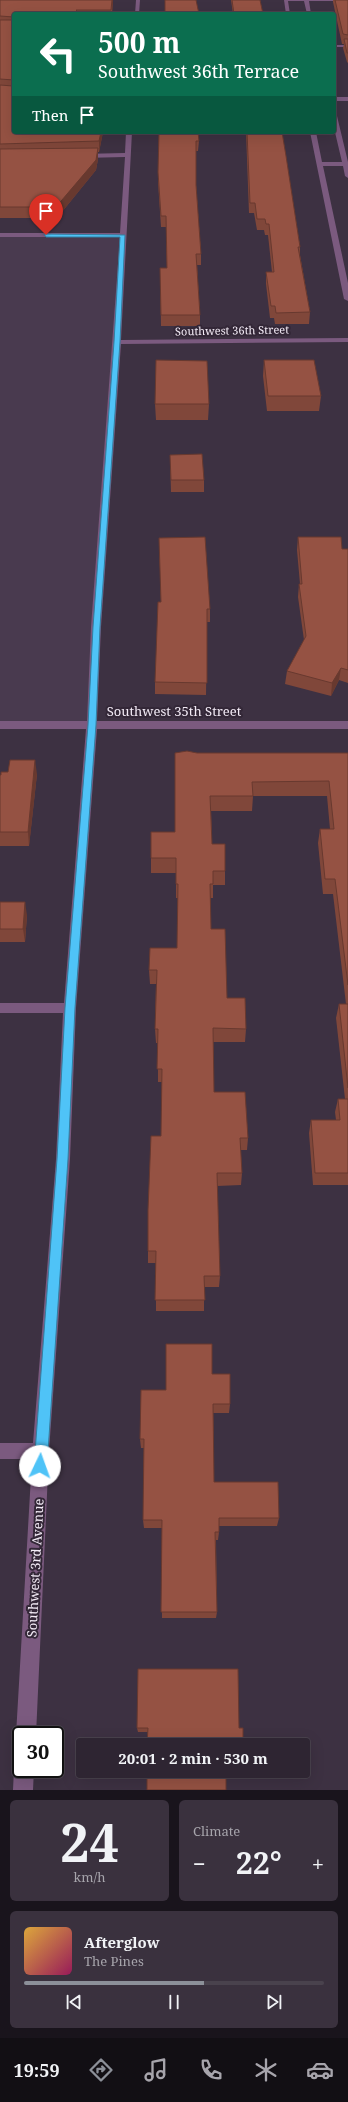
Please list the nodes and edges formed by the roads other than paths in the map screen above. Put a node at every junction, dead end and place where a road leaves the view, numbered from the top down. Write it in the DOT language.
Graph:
graph roads {
  1 [pos="138,0"];
  2 [pos="286,0"];
  3 [pos="306,0"];
  4 [pos="348,0"];
  5 [pos="137,12"];
  6 [pos="288,12"];
  7 [pos="309,12"];
  8 [pos="336,46"];
  9 [pos="348,46"];
  10 [pos="336,99"];
  11 [pos="348,99"];
  12 [pos="336,123"];
  13 [pos="129,134"];
  14 [pos="313,134"];
  15 [pos="127,155"];
  16 [pos="71,156"];
  17 [pos="320,164"];
  18 [pos="347,164"];
  19 [pos="348,176"];
  20 [pos="123,235"];
  21 [pos="0,236"];
  22 [pos="348,299"];
  23 [pos="348,340"];
  24 [pos="117,342"];
  25 [pos="0,725"];
  26 [pos="92,725"];
  27 [pos="348,725"];
  28 [pos="0,1008"];
  29 [pos="70,1008"];
  30 [pos="0,1451"];
  31 [pos="41,1451"];
  32 [pos="26,1726"];
  33 [pos="24,1778"];
  34 [pos="23,1790"];
  1 -- 5 [label="street"];
  2 -- 3 [label="street"];
  2 -- 6 [label="street"];
  3 -- 4 [label="street"];
  3 -- 7 [label="street"];
  8 -- 9 [label="street"];
  10 -- 11 [label="street"];
  12 -- 18 [label="street"];
  13 -- 15 [label="street, Southwest 3rd Avenue"];
  14 -- 17 [label="street"];
  15 -- 16 [label="street"];
  15 -- 20 [label="street, Southwest 3rd Avenue"];
  17 -- 18 [label="street"];
  17 -- 22 [label="street"];
  18 -- 19 [label="street"];
  20 -- 21 [label="street"];
  20 -- 24 [label="street, Southwest 3rd Avenue"];
  23 -- 24 [label="street, Southwest 36th Street"];
  24 -- 26 [label="street, Southwest 3rd Avenue"];
  25 -- 26 [label="street, Southwest 35th Street"];
  26 -- 27 [label="street, Southwest 35th Street"];
  26 -- 29 [label="street, Southwest 3rd Avenue"];
  28 -- 29 [label="street"];
  29 -- 31 [label="street, Southwest 3rd Avenue"];
  30 -- 31 [label="street"];
  31 -- 32 [label="street, Southwest 3rd Avenue"];
  33 -- 34 [label="street"];
}
